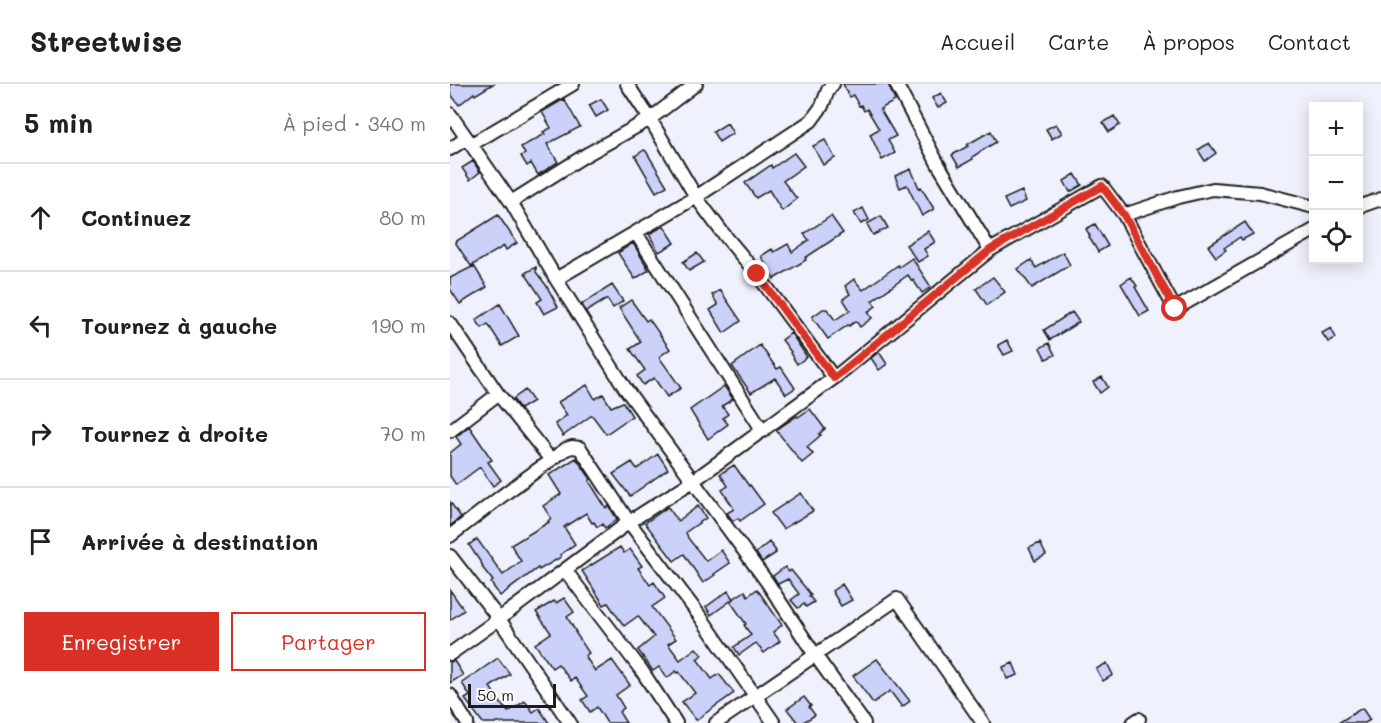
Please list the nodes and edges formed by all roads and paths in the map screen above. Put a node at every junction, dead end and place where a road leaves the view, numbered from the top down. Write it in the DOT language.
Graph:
graph roads {
  1 [pos="573,84"];
  2 [pos="627,84"];
  3 [pos="696,84"];
  4 [pos="833,84"];
  5 [pos="896,84"];
  6 [pos="450,114"];
  7 [pos="650,119"];
  8 [pos="469,141"];
  9 [pos="450,149"];
  10 [pos="696,197"];
  11 [pos="1381,199"];
  12 [pos="511,202"];
  13 [pos="1309,206"];
  14 [pos="1363,206"];
  15 [pos="1124,215"];
  16 [pos="636,233"];
  17 [pos="1309,233"];
  18 [pos="990,250"];
  19 [pos="556,279"];
  20 [pos="450,323"];
  21 [pos="834,378"];
  22 [pos="498,394"];
  23 [pos="450,431"];
  24 [pos="763,431"];
  25 [pos="551,460"];
  26 [pos="693,481"];
  27 [pos="629,522"];
  28 [pos="450,536"];
  29 [pos="450,556"];
  30 [pos="565,570"];
  31 [pos="500,619"];
  32 [pos="450,654"];
  33 [pos="815,655"];
  34 [pos="450,695"];
  35 [pos="755,696"];
  36 [pos="467,723"];
  37 [pos="570,723"];
  38 [pos="676,723"];
  39 [pos="716,723"];
  40 [pos="774,723"];
  41 [pos="864,723"];
  42 [pos="983,723"];
  1 -- 8 [label="street"];
  2 -- 7 [label="street"];
  3 -- 7 [label="street"];
  4 -- 10 [label="street"];
  5 -- 18 [label="street"];
  6 -- 8 [label="street"];
  7 -- 10 [label="street"];
  7 -- 12 [label="street"];
  8 -- 9 [label="street"];
  8 -- 12 [label="street"];
  10 -- 16 [label="street"];
  10 -- 21 [label="street"];
  11 -- 14 [label="street"];
  12 -- 19 [label="street"];
  13 -- 15 [label="street"];
  15 -- 17 [label="street"];
  15 -- 18 [label="street"];
  16 -- 19 [label="street"];
  16 -- 24 [label="street"];
  18 -- 21 [label="street"];
  19 -- 26 [label="street"];
  20 -- 22 [label="street"];
  21 -- 24 [label="street"];
  22 -- 23 [label="street"];
  22 -- 25 [label="street"];
  24 -- 26 [label="street"];
  25 -- 27 [label="street"];
  25 -- 28 [label="street"];
  26 -- 27 [label="street"];
  26 -- 33 [label="street"];
  27 -- 30 [label="street"];
  27 -- 35 [label="street"];
  29 -- 31 [label="street"];
  30 -- 31 [label="street"];
  30 -- 38 [label="street"];
  31 -- 32 [label="street"];
  31 -- 37 [label="street"];
  33 -- 35 [label="street"];
  33 -- 41 [label="street"];
  33 -- 42 [label="street"];
  34 -- 36 [label="street"];
  35 -- 39 [label="street"];
  35 -- 40 [label="street"];
}
